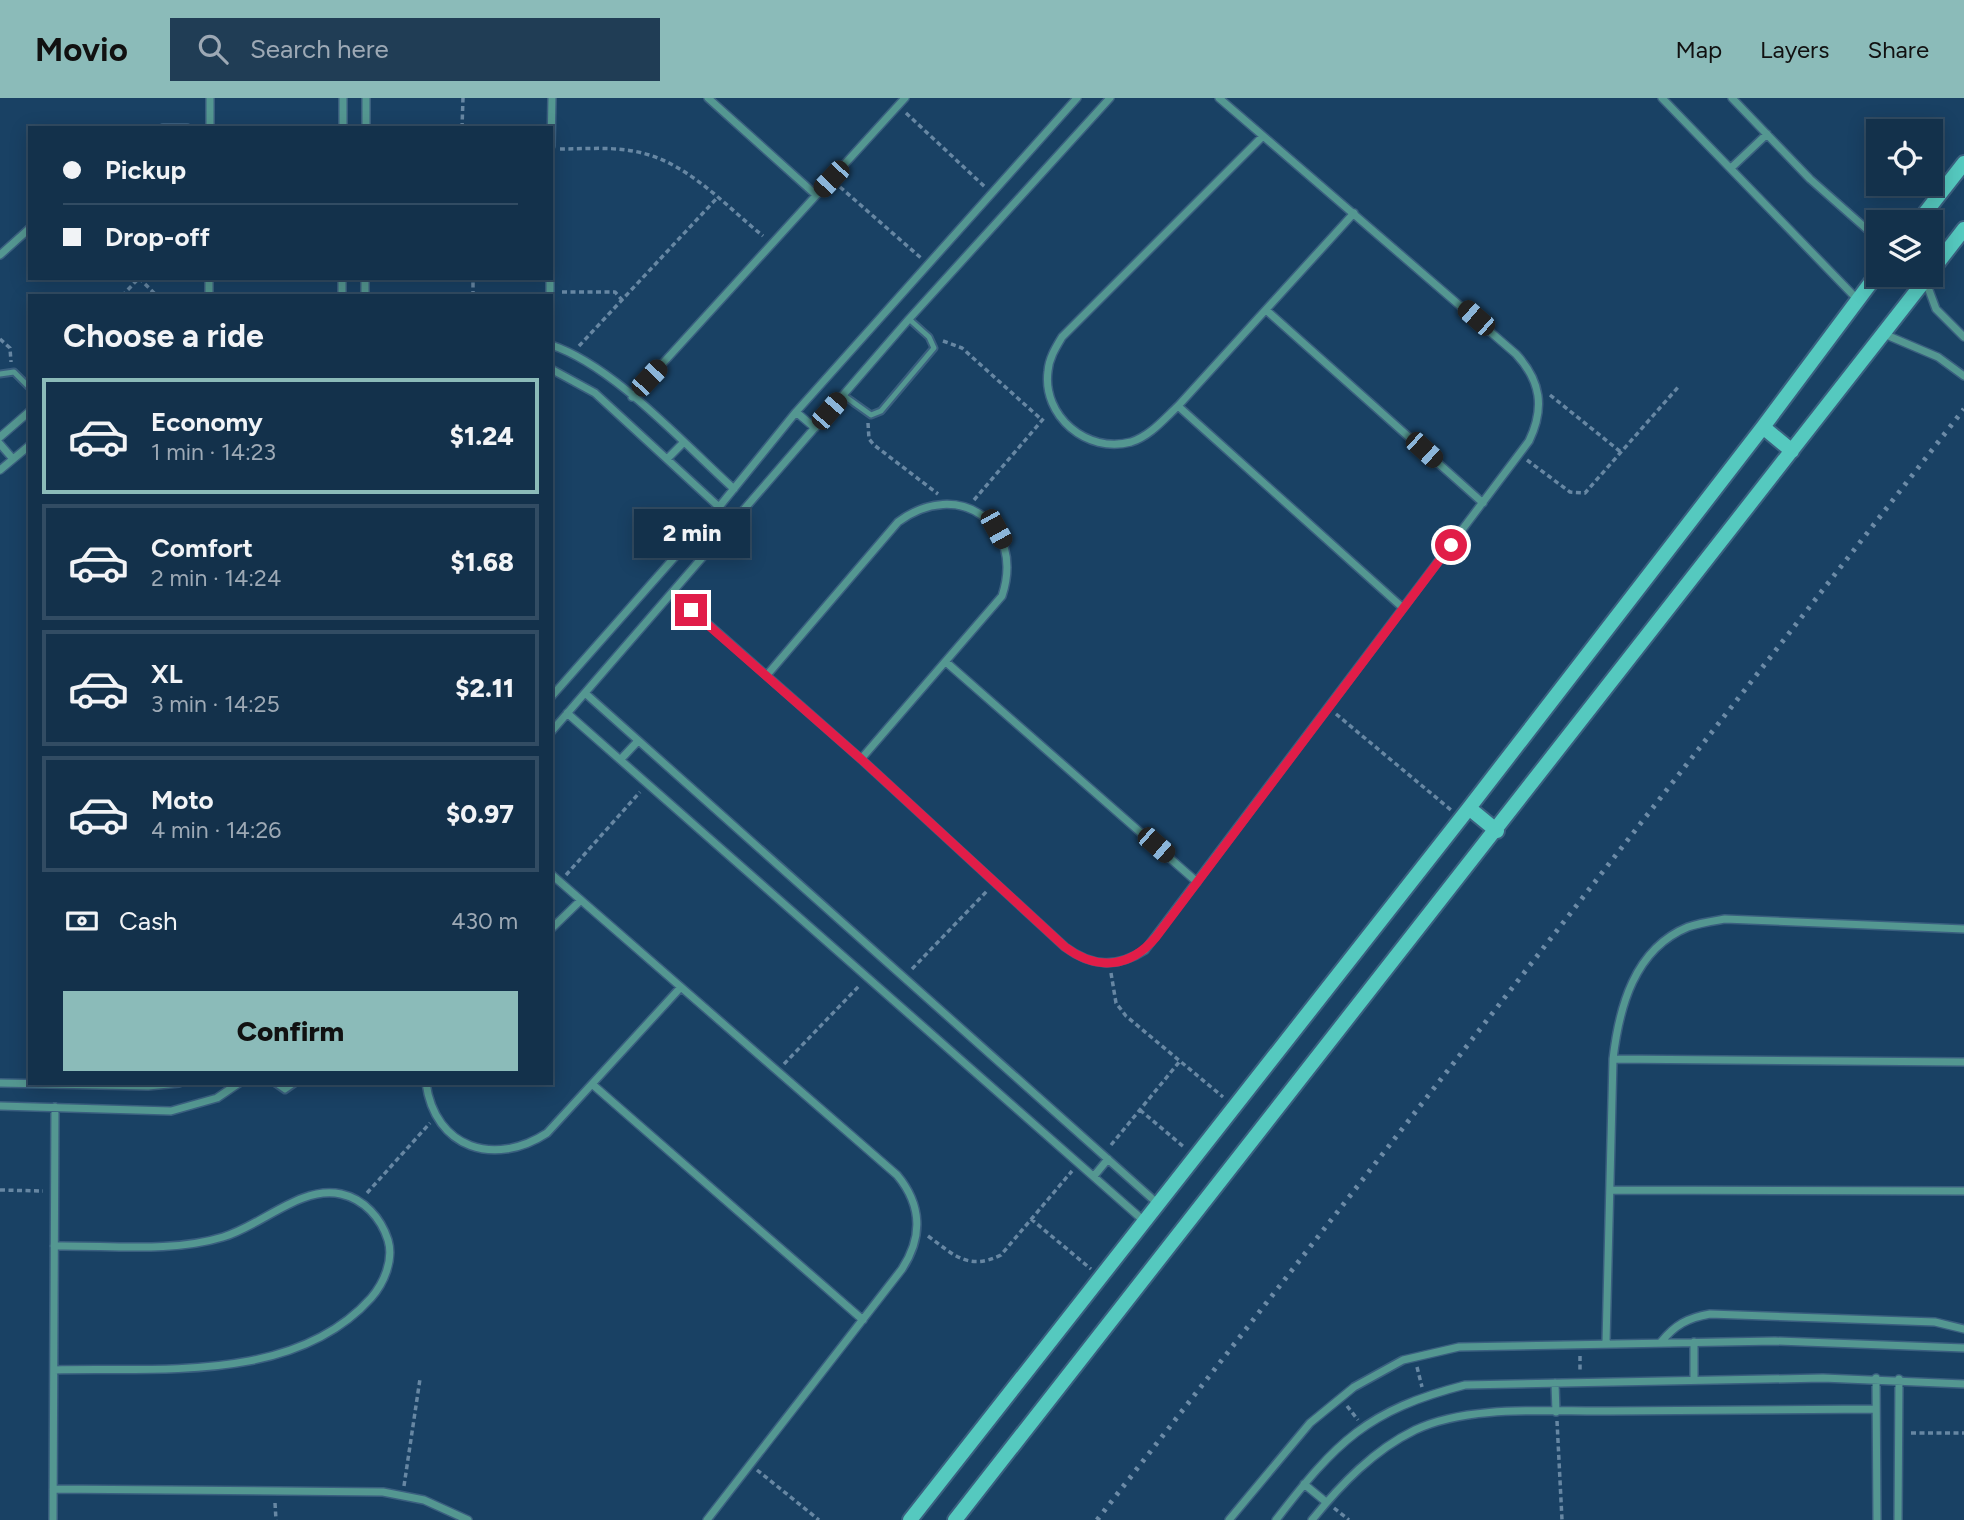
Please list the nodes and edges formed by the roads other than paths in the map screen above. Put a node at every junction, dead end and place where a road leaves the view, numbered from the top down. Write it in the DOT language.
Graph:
graph roads {
  1 [pos="210,98"];
  2 [pos="343,98"];
  3 [pos="366,98"];
  4 [pos="552,98"];
  5 [pos="708,98"];
  6 [pos="905,98"];
  7 [pos="1077,98"];
  8 [pos="1110,98"];
  9 [pos="1219,98"];
  10 [pos="1662,98"];
  11 [pos="1732,98"];
  12 [pos="210,126"];
  13 [pos="343,126"];
  14 [pos="366,126"];
  15 [pos="551,126"];
  16 [pos="1767,134"];
  17 [pos="1262,137"];
  18 [pos="1964,163"];
  19 [pos="1731,168"];
  20 [pos="816,195"];
  21 [pos="1927,210"];
  22 [pos="1354,213"];
  23 [pos="1866,228"];
  24 [pos="1964,229"];
  25 [pos="28,230"];
  26 [pos="0,255"];
  27 [pos="1943,256"];
  28 [pos="1867,287"];
  29 [pos="1919,287"];
  30 [pos="1931,287"];
  31 [pos="1857,299"];
  32 [pos="1266,310"];
  33 [pos="909,319"];
  34 [pos="1883,333"];
  35 [pos="1964,337"];
  36 [pos="553,346"];
  37 [pos="553,370"];
  38 [pos="0,373"];
  39 [pos="1964,376"];
  40 [pos="28,386"];
  41 [pos="844,395"];
  42 [pos="632,397"];
  43 [pos="1178,406"];
  44 [pos="796,412"];
  45 [pos="28,413"];
  46 [pos="815,428"];
  47 [pos="1763,428"];
  48 [pos="0,437"];
  49 [pos="683,443"];
  50 [pos="0,444"];
  51 [pos="28,447"];
  52 [pos="1792,451"];
  53 [pos="13,459"];
  54 [pos="667,459"];
  55 [pos="0,470"];
  56 [pos="734,489"];
  57 [pos="1483,503"];
  58 [pos="719,507"];
  59 [pos="673,593"];
  60 [pos="1403,608"];
  61 [pos="946,663"];
  62 [pos="767,675"];
  63 [pos="585,693"];
  64 [pos="553,695"];
  65 [pos="568,713"];
  66 [pos="553,730"];
  67 [pos="637,742"];
  68 [pos="621,759"];
  69 [pos="861,759"];
  70 [pos="1465,813"];
  71 [pos="1497,831"];
  72 [pos="553,876"];
  73 [pos="1198,882"];
  74 [pos="581,900"];
  75 [pos="553,927"];
  76 [pos="1964,929"];
  77 [pos="681,987"];
  78 [pos="1613,1059"];
  79 [pos="1964,1062"];
  80 [pos="0,1083"];
  81 [pos="28,1084"];
  82 [pos="592,1084"];
  83 [pos="99,1085"];
  84 [pos="158,1085"];
  85 [pos="236,1085"];
  86 [pos="427,1085"];
  87 [pos="0,1105"];
  88 [pos="55,1107"];
  89 [pos="1105,1157"];
  90 [pos="1094,1176"];
  91 [pos="1610,1190"];
  92 [pos="1964,1191"];
  93 [pos="1157,1203"];
  94 [pos="1144,1221"];
  95 [pos="54,1246"];
  96 [pos="863,1320"];
  97 [pos="1964,1329"];
  98 [pos="1661,1342"];
  99 [pos="1694,1342"];
  100 [pos="1606,1343"];
  101 [pos="1964,1348"];
  102 [pos="54,1370"];
  103 [pos="1876,1378"];
  104 [pos="1899,1379"];
  105 [pos="1694,1380"];
  106 [pos="1555,1383"];
  107 [pos="1964,1384"];
  108 [pos="1876,1409"];
  109 [pos="1556,1412"];
  110 [pos="1304,1484"];
  111 [pos="54,1489"];
  112 [pos="1326,1502"];
  113 [pos="53,1520"];
  114 [pos="468,1520"];
  115 [pos="707,1520"];
  116 [pos="910,1520"];
  117 [pos="955,1520"];
  118 [pos="1229,1520"];
  119 [pos="1276,1520"];
  120 [pos="1312,1520"];
  121 [pos="1877,1520"];
  122 [pos="1898,1520"];
  1 -- 12 [label="street"];
  2 -- 13 [label="street"];
  3 -- 14 [label="street"];
  4 -- 15 [label="street"];
  5 -- 20 [label="street"];
  6 -- 20 [label="street"];
  7 -- 44 [label="street"];
  8 -- 33 [label="street"];
  9 -- 17 [label="street"];
  10 -- 19 [label="street"];
  11 -- 16 [label="street"];
  16 -- 19 [label="street"];
  16 -- 23 [label="street"];
  17 -- 22 [label="street"];
  17 -- 43 [label="street"];
  18 -- 21 [label="street"];
  19 -- 31 [label="street"];
  20 -- 42 [label="street"];
  22 -- 32 [label="street"];
  22 -- 57 [label="street"];
  24 -- 27 [label="street"];
  25 -- 26 [label="street"];
  28 -- 31 [label="street"];
  29 -- 34 [label="street"];
  30 -- 35 [label="street"];
  31 -- 47 [label="street"];
  32 -- 43 [label="street"];
  32 -- 57 [label="street"];
  33 -- 41 [label="street"];
  33 -- 41 [label="lane"];
  34 -- 39 [label="street"];
  34 -- 52 [label="street"];
  36 -- 42 [label="street"];
  37 -- 54 [label="street"];
  38 -- 40 [label="lane"];
  41 -- 46 [label="street"];
  42 -- 49 [label="street"];
  43 -- 60 [label="street"];
  44 -- 46 [label="street"];
  44 -- 56 [label="street"];
  45 -- 48 [label="street"];
  46 -- 59 [label="street"];
  47 -- 52 [label="street"];
  47 -- 70 [label="street"];
  49 -- 54 [label="street"];
  49 -- 56 [label="street"];
  50 -- 53 [label="street"];
  51 -- 53 [label="street"];
  52 -- 71 [label="street"];
  53 -- 55 [label="street"];
  54 -- 58 [label="street"];
  56 -- 58 [label="street"];
  57 -- 60 [label="street"];
  58 -- 64 [label="street"];
  59 -- 62 [label="street"];
  59 -- 63 [label="street"];
  60 -- 73 [label="street"];
  61 -- 62 [label="street"];
  61 -- 69 [label="street"];
  61 -- 73 [label="street"];
  62 -- 69 [label="street"];
  63 -- 65 [label="street"];
  63 -- 67 [label="street"];
  65 -- 66 [label="street"];
  65 -- 68 [label="street"];
  67 -- 68 [label="street"];
  67 -- 89 [label="street"];
  68 -- 90 [label="street"];
  69 -- 73 [label="street"];
  70 -- 71 [label="street"];
  70 -- 93 [label="street"];
  71 -- 117 [label="street"];
  72 -- 74 [label="street"];
  74 -- 75 [label="street"];
  74 -- 77 [label="street"];
  76 -- 78 [label="street"];
  77 -- 82 [label="street"];
  77 -- 96 [label="street"];
  78 -- 79 [label="street"];
  78 -- 91 [label="street"];
  80 -- 81 [label="street"];
  82 -- 86 [label="street"];
  82 -- 96 [label="street"];
  83 -- 84 [label="street"];
  85 -- 88 [label="street"];
  87 -- 88 [label="street"];
  88 -- 95 [label="street"];
  89 -- 90 [label="street"];
  89 -- 93 [label="street"];
  90 -- 94 [label="street"];
  91 -- 92 [label="street"];
  91 -- 100 [label="street"];
  93 -- 94 [label="street"];
  94 -- 116 [label="street"];
  95 -- 102 [label="street"];
  95 -- 102 [label="street"];
  96 -- 115 [label="street"];
  97 -- 98 [label="street"];
  98 -- 99 [label="street"];
  98 -- 100 [label="street"];
  99 -- 101 [label="street"];
  99 -- 105 [label="street"];
  100 -- 118 [label="street"];
  102 -- 111 [label="street"];
  103 -- 104 [label="street"];
  103 -- 105 [label="street"];
  103 -- 108 [label="street"];
  104 -- 107 [label="street"];
  104 -- 122 [label="street"];
  105 -- 106 [label="street"];
  106 -- 109 [label="street"];
  106 -- 110 [label="street"];
  108 -- 109 [label="street"];
  108 -- 121 [label="street"];
  109 -- 112 [label="street"];
  110 -- 112 [label="street"];
  110 -- 119 [label="street"];
  111 -- 113 [label="street"];
  111 -- 114 [label="street"];
  112 -- 120 [label="street"];
}
